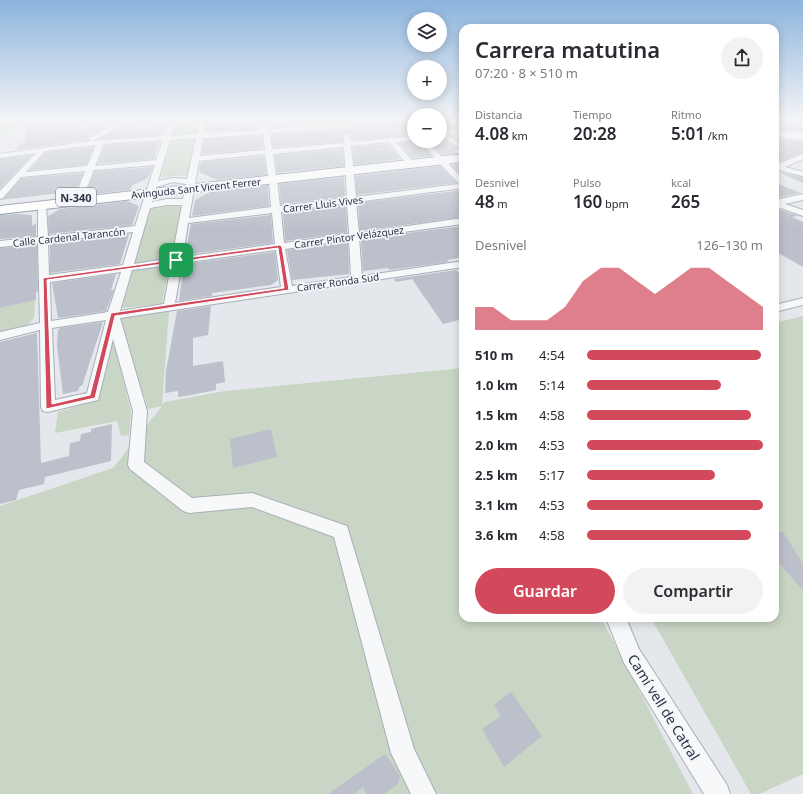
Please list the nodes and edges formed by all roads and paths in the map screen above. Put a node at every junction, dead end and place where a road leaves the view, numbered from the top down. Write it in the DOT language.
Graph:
graph roads {
  1 [pos="38,155"];
  2 [pos="96,155"];
  3 [pos="161,155"];
  4 [pos="196,155"];
  5 [pos="237,155"];
  6 [pos="269,155"];
  7 [pos="349,155"];
  8 [pos="404,155"];
  9 [pos="435,155"];
  10 [pos="458,155"];
  11 [pos="803,156"];
  12 [pos="459,158"];
  13 [pos="195,159"];
  14 [pos="439,159"];
  15 [pos="408,160"];
  16 [pos="159,162"];
  17 [pos="779,167"];
  18 [pos="779,168"];
  19 [pos="91,169"];
  20 [pos="350,169"];
  21 [pos="803,174"];
  22 [pos="21,175"];
  23 [pos="272,178"];
  24 [pos="459,181"];
  25 [pos="459,186"];
  26 [pos="190,188"];
  27 [pos="151,191"];
  28 [pos="0,196"];
  29 [pos="79,197"];
  30 [pos="803,197"];
  31 [pos="352,200"];
  32 [pos="779,202"];
  33 [pos="779,204"];
  34 [pos="42,205"];
  35 [pos="0,206"];
  36 [pos="0,210"];
  37 [pos="276,210"];
  38 [pos="803,213"];
  39 [pos="184,221"];
  40 [pos="459,222"];
  41 [pos="138,229"];
  42 [pos="354,236"];
  43 [pos="43,239"];
  44 [pos="0,244"];
  45 [pos="280,247"];
  46 [pos="176,260"];
  47 [pos="459,266"];
  48 [pos="128,267"];
  49 [pos="44,279"];
  50 [pos="357,279"];
  51 [pos="287,289"];
  52 [pos="803,301"];
  53 [pos="169,307"];
  54 [pos="779,308"];
  55 [pos="113,315"];
  56 [pos="46,325"];
  57 [pos="0,336"];
  58 [pos="618,622"];
  59 [pos="424,794"];
  60 [pos="718,794"];
  1 -- 22 [label="street"];
  2 -- 19 [label="street"];
  3 -- 16 [label="street"];
  4 -- 13 [label="street"];
  5 -- 13 [label="street"];
  6 -- 23 [label="street"];
  7 -- 20 [label="street"];
  8 -- 15 [label="street"];
  9 -- 14 [label="street"];
  10 -- 14 [label="highway, Avinguda Sant Vicent Ferrer / N-340"];
  11 -- 17 [label="street"];
  12 -- 14 [label="highway, Avinguda Sant Vicent Ferrer / N-340"];
  13 -- 26 [label="street"];
  14 -- 15 [label="highway, Avinguda Sant Vicent Ferrer / N-340"];
  14 -- 20 [label="highway, Avinguda Sant Vicent Ferrer / N-340"];
  14 -- 24 [label="street"];
  15 -- 20 [label="highway, Avinguda Sant Vicent Ferrer / N-340"];
  16 -- 19 [label="street"];
  16 -- 27 [label="street"];
  18 -- 21 [label="street"];
  19 -- 22 [label="street"];
  19 -- 29 [label="street"];
  20 -- 23 [label="highway, Avinguda Sant Vicent Ferrer / N-340"];
  20 -- 31 [label="street"];
  22 -- 28 [label="street"];
  23 -- 26 [label="highway, Avinguda Sant Vicent Ferrer / N-340"];
  23 -- 37 [label="street"];
  25 -- 31 [label="street, Carrer Lluis Vives"];
  26 -- 27 [label="highway, Avinguda Sant Vicent Ferrer / N-340"];
  26 -- 39 [label="street"];
  27 -- 29 [label="highway, Avinguda Sant Vicent Ferrer / N-340"];
  27 -- 34 [label="highway, Avinguda Sant Vicent Ferrer / N-340"];
  27 -- 41 [label="street"];
  29 -- 35 [label="highway, Avinguda Sant Vicent Ferrer / N-340"];
  30 -- 32 [label="street"];
  31 -- 37 [label="street, Carrer Lluis Vives"];
  31 -- 42 [label="street"];
  33 -- 38 [label="street"];
  34 -- 36 [label="highway, Avinguda Sant Vicent Ferrer / N-340"];
  34 -- 43 [label="street"];
  37 -- 39 [label="street, Carrer Lluis Vives"];
  37 -- 45 [label="street"];
  39 -- 46 [label="street"];
  40 -- 42 [label="street, Carrer Pintor Velázquez"];
  41 -- 43 [label="street, Calle Cardenal Tarancón"];
  41 -- 48 [label="street"];
  42 -- 45 [label="street, Carrer Pintor Velázquez"];
  42 -- 50 [label="street"];
  43 -- 44 [label="street, Calle Cardenal Tarancón"];
  43 -- 49 [label="street"];
  45 -- 46 [label="street, Carrer Pintor Velázquez"];
  45 -- 51 [label="street"];
  46 -- 48 [label="street, Carrer Pintor Velázquez"];
  46 -- 53 [label="street"];
  47 -- 50 [label="street, Carrer Ronda Sud"];
  48 -- 49 [label="street, Carrer Pintor Velázquez"];
  48 -- 55 [label="street"];
  49 -- 56 [label="street"];
  50 -- 51 [label="street, Carrer Ronda Sud"];
  51 -- 53 [label="street, Carrer Ronda Sud"];
  52 -- 54 [label="street"];
  53 -- 55 [label="street, Carrer Ronda Sud"];
  55 -- 56 [label="street, Carrer Ronda Sud"];
  55 -- 56 [label="street"];
  55 -- 59 [label="street"];
  56 -- 57 [label="street, Carrer Ronda Sud"];
  58 -- 60 [label="street, Camí vell de Catral"];
}
